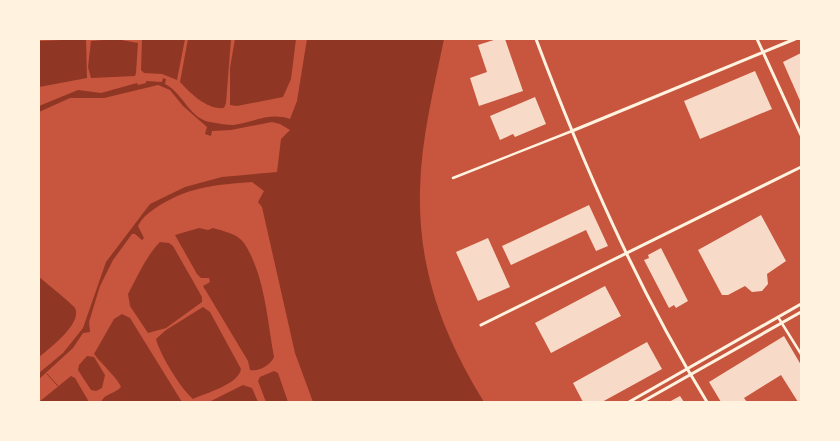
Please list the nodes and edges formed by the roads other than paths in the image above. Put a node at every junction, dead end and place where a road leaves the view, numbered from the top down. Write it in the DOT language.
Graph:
graph roads {
  1 [pos="536,39"];
  2 [pos="757,39"];
  3 [pos="795,39"];
  4 [pos="762,52"];
  5 [pos="572,131"];
  6 [pos="801,135"];
  7 [pos="801,167"];
  8 [pos="453,178"];
  9 [pos="627,254"];
  10 [pos="801,304"];
  11 [pos="801,312"];
  12 [pos="778,317"];
  13 [pos="782,323"];
  14 [pos="481,324"];
  15 [pos="801,354"];
  16 [pos="687,370"];
  17 [pos="690,375"];
  18 [pos="628,402"];
  19 [pos="642,402"];
  20 [pos="706,402"];
  1 -- 5 [label="main road"];
  2 -- 4 [label="main road"];
  3 -- 4 [label="main road"];
  4 -- 5 [label="main road"];
  4 -- 6 [label="main road"];
  5 -- 8 [label="street"];
  5 -- 9 [label="main road"];
  7 -- 9 [label="main road"];
  9 -- 14 [label="main road"];
  9 -- 16 [label="main road"];
  10 -- 12 [label="main road"];
  11 -- 13 [label="main road"];
  12 -- 13 [label="street"];
  12 -- 16 [label="main road"];
  13 -- 15 [label="street"];
  13 -- 17 [label="main road"];
  16 -- 17 [label="main road"];
  16 -- 18 [label="main road"];
  17 -- 19 [label="main road"];
  17 -- 20 [label="main road"];
}
